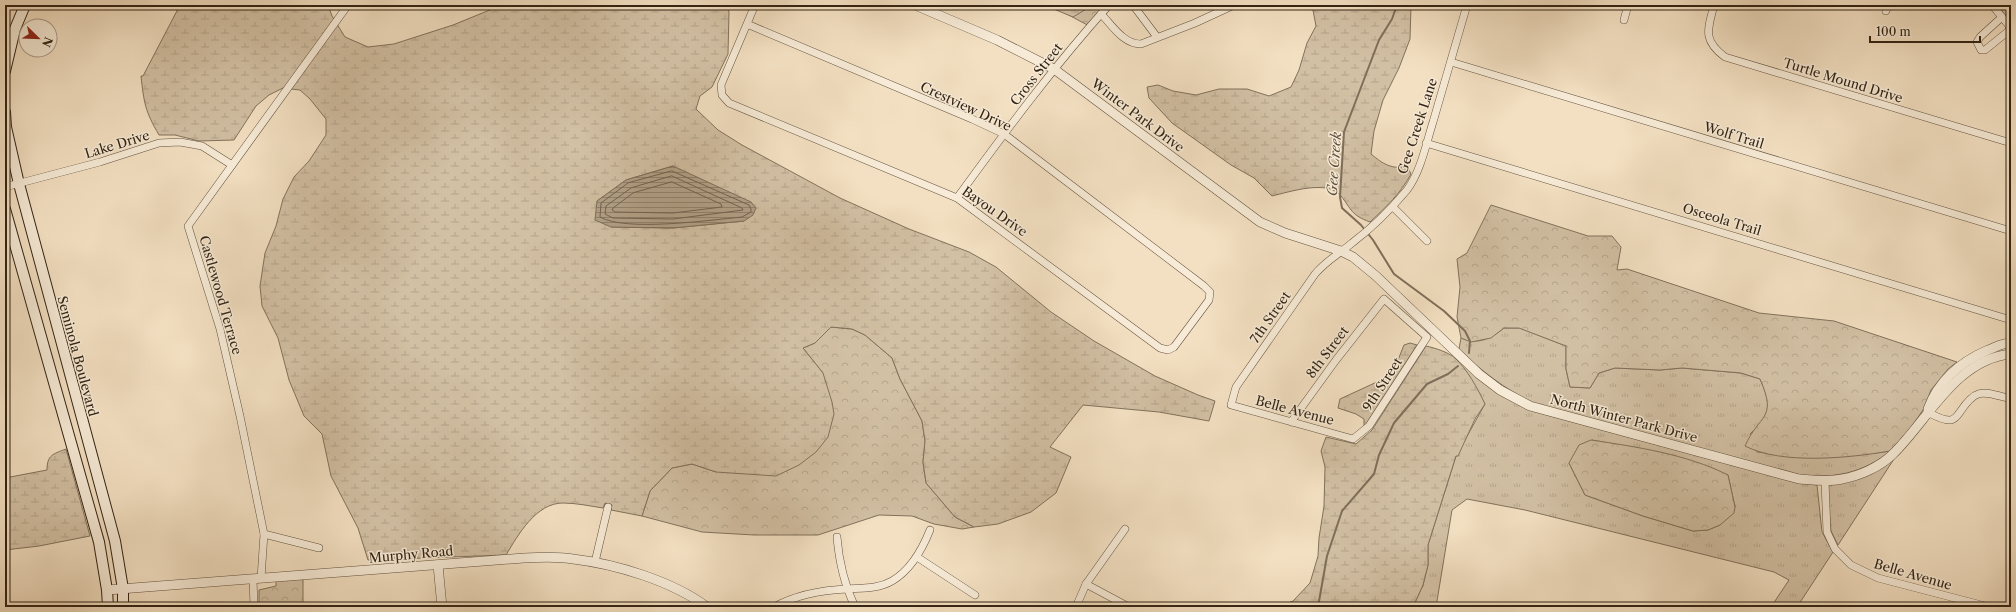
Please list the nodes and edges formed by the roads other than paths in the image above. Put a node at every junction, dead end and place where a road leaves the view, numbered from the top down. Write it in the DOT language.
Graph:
graph roads {
  1 [pos="24,5"];
  2 [pos="348,5"];
  3 [pos="755,5"];
  4 [pos="914,5"];
  5 [pos="1108,5"];
  6 [pos="1134,5"];
  7 [pos="1234,5"];
  8 [pos="1467,5"];
  9 [pos="1628,5"];
  10 [pos="1714,5"];
  11 [pos="1992,5"];
  12 [pos="1100,14"];
  13 [pos="2002,18"];
  14 [pos="1624,20"];
  15 [pos="747,24"];
  16 [pos="2011,29"];
  17 [pos="1157,37"];
  18 [pos="7,47"];
  19 [pos="1451,62"];
  20 [pos="1054,69"];
  21 [pos="5,71"];
  22 [pos="5,112"];
  23 [pos="1004,134"];
  24 [pos="1426,143"];
  25 [pos="2011,143"];
  26 [pos="232,165"];
  27 [pos="19,184"];
  28 [pos="5,187"];
  29 [pos="957,198"];
  30 [pos="1393,207"];
  31 [pos="5,209"];
  32 [pos="2011,231"];
  33 [pos="1427,241"];
  34 [pos="1341,251"];
  35 [pos="1210,292"];
  36 [pos="2011,320"];
  37 [pos="1427,337"];
  38 [pos="2011,343"];
  39 [pos="2011,354"];
  40 [pos="2011,399"];
  41 [pos="1231,405"];
  42 [pos="1927,412"];
  43 [pos="1291,422"];
  44 [pos="1353,439"];
  45 [pos="1825,481"];
  46 [pos="608,507"];
  47 [pos="1125,529"];
  48 [pos="930,530"];
  49 [pos="264,534"];
  50 [pos="837,537"];
  51 [pos="319,548"];
  52 [pos="917,558"];
  53 [pos="595,562"];
  54 [pos="438,566"];
  55 [pos="257,579"];
  56 [pos="1086,584"];
  57 [pos="123,589"];
  58 [pos="846,589"];
  59 [pos="107,590"];
  60 [pos="975,595"];
  61 [pos="108,607"];
  62 [pos="123,607"];
  63 [pos="254,607"];
  64 [pos="442,607"];
  65 [pos="707,607"];
  66 [pos="774,607"];
  67 [pos="855,607"];
  68 [pos="1076,607"];
  69 [pos="1129,607"];
  70 [pos="1989,607"];
  1 -- 18 [label="main road"];
  2 -- 26 [label="street, Castlewood Terrace"];
  3 -- 15 [label="street"];
  4 -- 20 [label="street, Winter Park Drive"];
  5 -- 12 [label="street, Cross Street"];
  6 -- 17 [label="street"];
  7 -- 17 [label="street"];
  8 -- 19 [label="street, Gee Creek Lane"];
  9 -- 14 [label="street"];
  10 -- 25 [label="street, Turtle Mound Drive"];
  11 -- 13 [label="street"];
  12 -- 17 [label="street"];
  12 -- 20 [label="street, Cross Street"];
  13 -- 16 [label="street"];
  13 -- 16 [label="street"];
  15 -- 23 [label="street, Crestview Drive"];
  15 -- 29 [label="street, Bayou Drive"];
  18 -- 21 [label="main road"];
  19 -- 24 [label="street, Gee Creek Lane"];
  19 -- 32 [label="street, Wolf Trail"];
  20 -- 23 [label="street, Cross Street"];
  20 -- 34 [label="street, Winter Park Drive"];
  22 -- 27 [label="main road, Seminola Boulevard"];
  23 -- 29 [label="street, Cross Street"];
  23 -- 35 [label="street, Crestview Drive"];
  24 -- 30 [label="street, Gee Creek Lane"];
  24 -- 36 [label="street, Osceola Trail"];
  26 -- 27 [label="street, Lake Drive"];
  26 -- 49 [label="street, Castlewood Terrace"];
  27 -- 28 [label="street, Lake Drive"];
  27 -- 57 [label="main road, Seminola Boulevard"];
  29 -- 35 [label="street, Bayou Drive"];
  30 -- 33 [label="street"];
  30 -- 34 [label="street, Gee Creek Lane"];
  31 -- 59 [label="main road"];
  34 -- 41 [label="street, 7th Street"];
  34 -- 45 [label="street, North Winter Park Drive"];
  37 -- 43 [label="street, 8th Street"];
  37 -- 44 [label="street, 9th Street"];
  38 -- 42 [label="street, North Winter Park Drive"];
  39 -- 42 [label="street, North Winter Park Drive"];
  40 -- 42 [label="street"];
  41 -- 43 [label="street, Belle Avenue"];
  42 -- 45 [label="street, North Winter Park Drive"];
  43 -- 44 [label="street, Belle Avenue"];
  45 -- 70 [label="street, Belle Avenue"];
  46 -- 53 [label="street"];
  47 -- 56 [label="street"];
  48 -- 52 [label="street"];
  49 -- 51 [label="street"];
  49 -- 55 [label="street"];
  50 -- 58 [label="street"];
  52 -- 58 [label="street"];
  52 -- 60 [label="street"];
  53 -- 54 [label="street, Murphy Road"];
  53 -- 65 [label="street, Murphy Road"];
  54 -- 55 [label="street, Murphy Road"];
  54 -- 64 [label="street"];
  55 -- 57 [label="street, Murphy Road"];
  55 -- 63 [label="street"];
  56 -- 68 [label="street"];
  56 -- 69 [label="street"];
  57 -- 59 [label="street, Murphy Road"];
  57 -- 62 [label="main road, Seminola Boulevard"];
  58 -- 66 [label="street"];
  58 -- 67 [label="street"];
  59 -- 61 [label="main road"];
}
